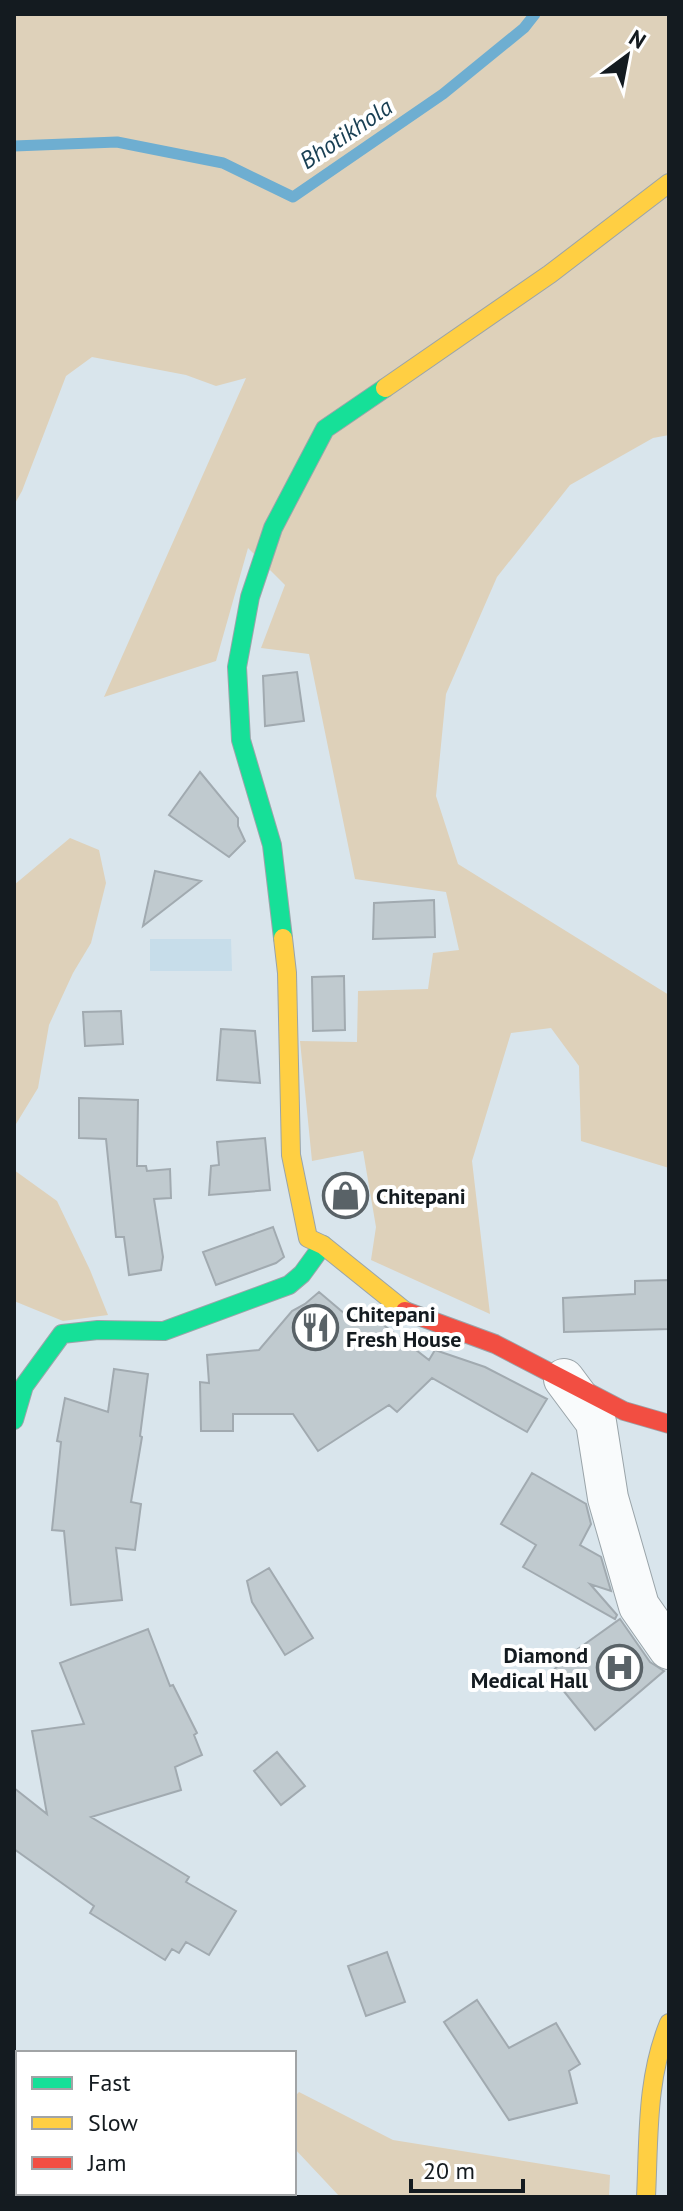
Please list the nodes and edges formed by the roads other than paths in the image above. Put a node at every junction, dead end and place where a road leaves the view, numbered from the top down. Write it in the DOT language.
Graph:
graph roads {
  1 [pos="669,183"];
  2 [pos="323,1245"];
  3 [pos="564,1379"];
  4 [pos="14,1420"];
  5 [pos="669,1424"];
  6 [pos="669,1649"];
  7 [pos="669,2023"];
  8 [pos="646,2197"];
  1 -- 2 [label="street"];
  2 -- 3 [label="street"];
  2 -- 4 [label="street"];
  3 -- 5 [label="street"];
  3 -- 6 [label="street"];
  7 -- 8 [label="street"];
}
